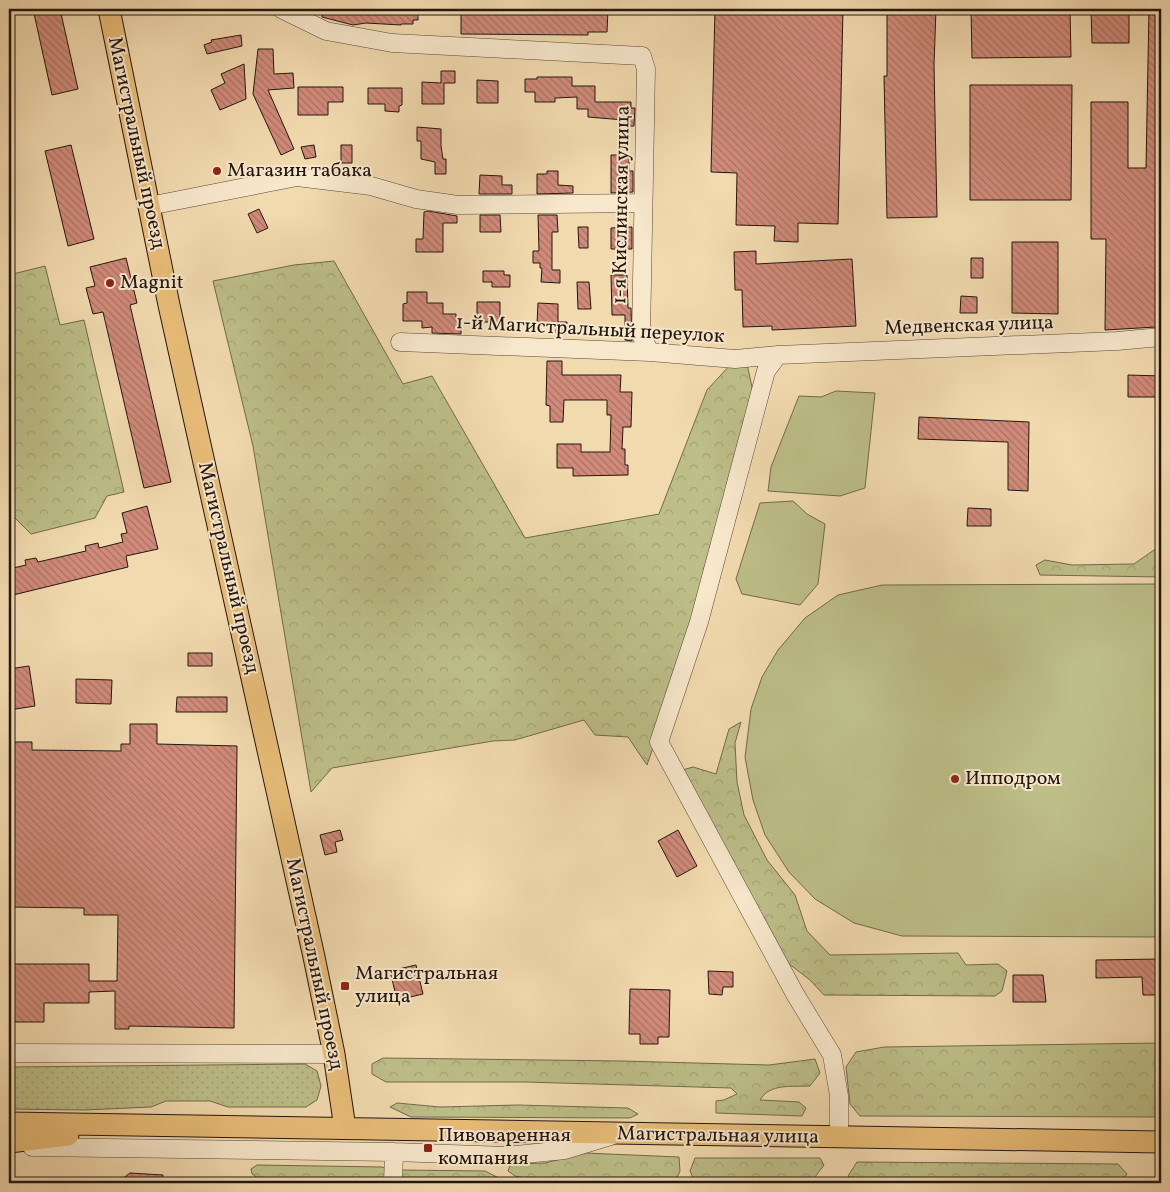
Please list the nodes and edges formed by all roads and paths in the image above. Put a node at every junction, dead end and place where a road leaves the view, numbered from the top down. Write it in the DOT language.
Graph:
graph roads {
  1 [pos="109,9"];
  2 [pos="281,9"];
  3 [pos="642,203"];
  4 [pos="149,206"];
  5 [pos="1161,337"];
  6 [pos="400,342"];
  7 [pos="650,352"];
  8 [pos="778,354"];
  9 [pos="9,1053"];
  10 [pos="334,1054"];
  11 [pos="9,1123"];
  12 [pos="155,1126"];
  13 [pos="345,1128"];
  14 [pos="618,1134"];
  15 [pos="839,1138"];
  16 [pos="9,1142"];
  17 [pos="1161,1142"];
  18 [pos="9,1146"];
  19 [pos="394,1152"];
  20 [pos="393,1183"];
  1 -- 4 [label="main road, Магистральный проезд"];
  2 -- 3 [label="street, 1-я Кислинская улица"];
  3 -- 4 [label="street"];
  3 -- 7 [label="street, 1-я Кислинская улица"];
  4 -- 10 [label="main road, Магистральный проезд"];
  5 -- 8 [label="street, Медвенская улица"];
  6 -- 7 [label="street, 1-й Магистральный переулок"];
  7 -- 8 [label="street, 1-й Магистральный переулок"];
  8 -- 15 [label="street"];
  9 -- 10 [label="street"];
  10 -- 13 [label="main road, Магистральный проезд"];
  11 -- 12 [label="main road, Магистральная улица"];
  12 -- 13 [label="main road, Магистральная улица"];
  12 -- 16 [label="main road, Магистральная улица"];
  13 -- 14 [label="main road, Магистральная улица"];
  14 -- 15 [label="main road, Магистральная улица"];
  14 -- 19 [label="street"];
  15 -- 17 [label="main road, Магистральная улица"];
  18 -- 19 [label="street"];
  19 -- 20 [label="street"];
}
